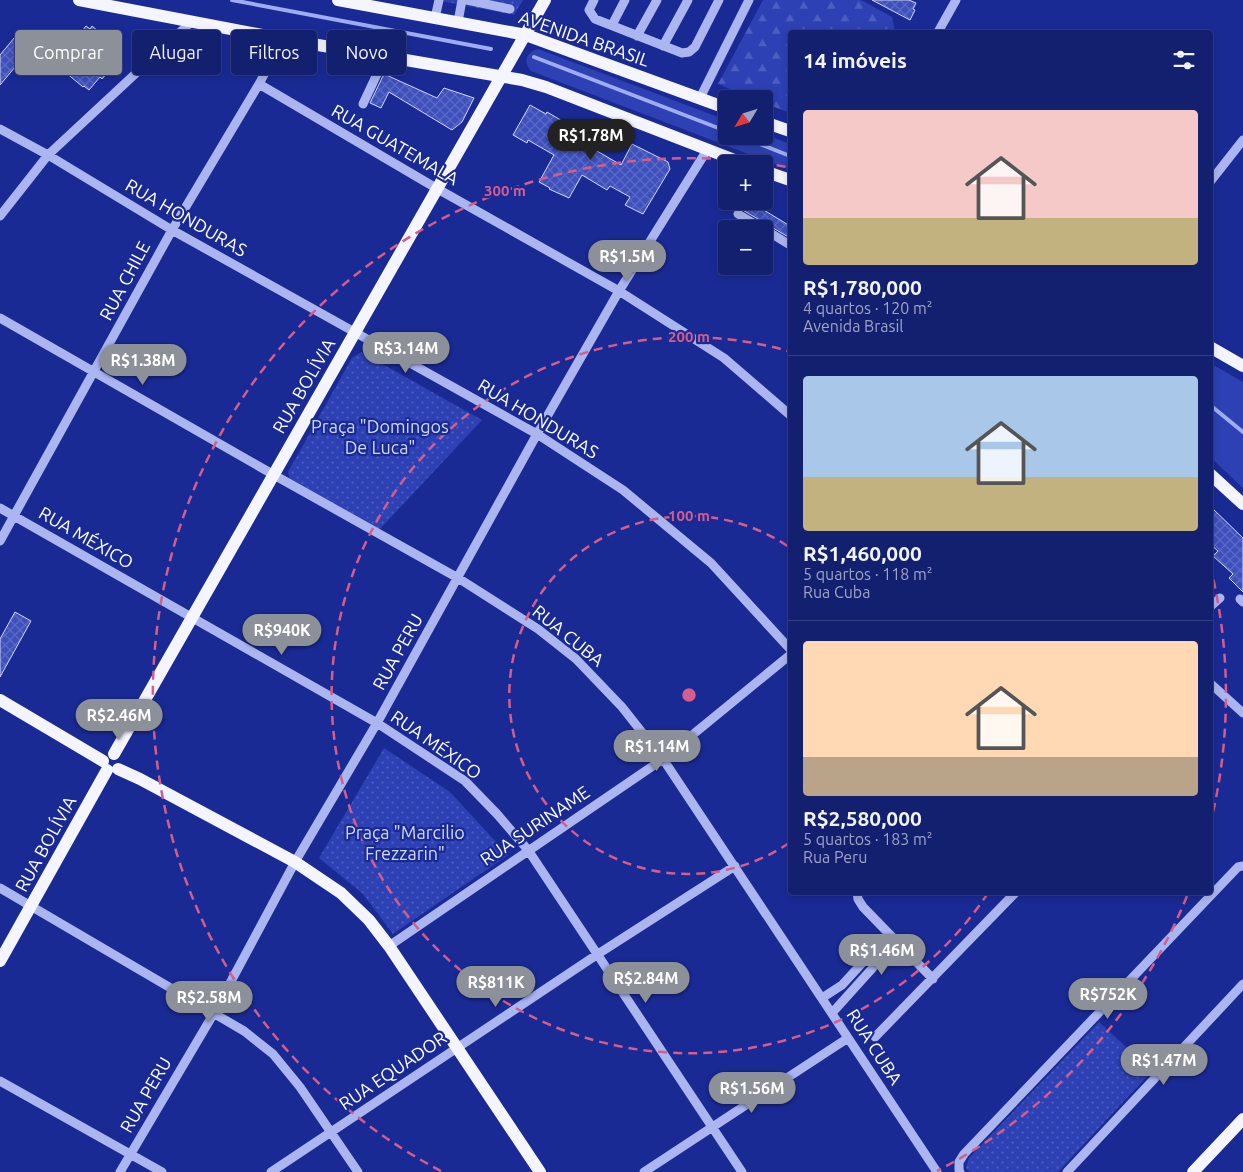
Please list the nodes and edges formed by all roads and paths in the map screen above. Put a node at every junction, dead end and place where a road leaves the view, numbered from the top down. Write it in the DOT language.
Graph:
graph roads {
  1 [pos="79,0"];
  2 [pos="338,0"];
  3 [pos="439,0"];
  4 [pos="462,0"];
  5 [pos="467,0"];
  6 [pos="545,0"];
  7 [pos="594,0"];
  8 [pos="625,0"];
  9 [pos="657,0"];
  10 [pos="688,0"];
  11 [pos="719,0"];
  12 [pos="749,0"];
  13 [pos="956,0"];
  14 [pos="510,8"];
  15 [pos="435,18"];
  16 [pos="191,22"];
  17 [pos="458,22"];
  18 [pos="612,26"];
  19 [pos="234,30"];
  20 [pos="939,30"];
  21 [pos="526,35"];
  22 [pos="637,36"];
  23 [pos="663,46"];
  24 [pos="406,60"];
  25 [pos="264,75"];
  26 [pos="376,75"];
  27 [pos="502,76"];
  28 [pos="259,84"];
  29 [pos="700,98"];
  30 [pos="362,104"];
  31 [pos="718,105"];
  32 [pos="773,125"];
  33 [pos="0,129"];
  34 [pos="788,130"];
  35 [pos="1243,140"];
  36 [pos="707,150"];
  37 [pos="48,155"];
  38 [pos="721,155"];
  39 [pos="773,174"];
  40 [pos="1213,178"];
  41 [pos="788,179"];
  42 [pos="436,188"];
  43 [pos="738,214"];
  44 [pos="0,216"];
  45 [pos="748,220"];
  46 [pos="172,230"];
  47 [pos="773,235"];
  48 [pos="788,244"];
  49 [pos="619,291"];
  50 [pos="0,318"];
  51 [pos="355,331"];
  52 [pos="1213,349"];
  53 [pos="1243,366"];
  54 [pos="95,372"];
  55 [pos="788,413"];
  56 [pos="537,434"];
  57 [pos="274,475"];
  58 [pos="1213,477"];
  59 [pos="1243,504"];
  60 [pos="0,508"];
  61 [pos="15,516"];
  62 [pos="0,541"];
  63 [pos="458,578"];
  64 [pos="1220,598"];
  65 [pos="1213,604"];
  66 [pos="193,619"];
  67 [pos="788,647"];
  68 [pos="788,657"];
  69 [pos="1213,686"];
  70 [pos="0,700"];
  71 [pos="1243,713"];
  72 [pos="377,723"];
  73 [pos="662,760"];
  74 [pos="112,763"];
  75 [pos="528,850"];
  76 [pos="295,862"];
  77 [pos="735,866"];
  78 [pos="1243,866"];
  79 [pos="0,888"];
  80 [pos="1213,893"];
  81 [pos="857,895"];
  82 [pos="1013,895"];
  83 [pos="1211,895"];
  84 [pos="32,907"];
  85 [pos="889,934"];
  86 [pos="896,942"];
  87 [pos="389,946"];
  88 [pos="598,954"];
  89 [pos="0,961"];
  90 [pos="933,979"];
  91 [pos="1243,984"];
  92 [pos="822,998"];
  93 [pos="214,1013"];
  94 [pos="832,1013"];
  95 [pos="875,1037"];
  96 [pos="848,1038"];
  97 [pos="457,1048"];
  98 [pos="0,1081"];
  99 [pos="1243,1119"];
  100 [pos="712,1126"];
  101 [pos="332,1132"];
  102 [pos="130,1154"];
  103 [pos="120,1172"];
  104 [pos="162,1172"];
  105 [pos="271,1172"];
  106 [pos="358,1172"];
  107 [pos="540,1172"];
  108 [pos="644,1172"];
  109 [pos="742,1172"];
  110 [pos="937,1172"];
  111 [pos="960,1172"];
  112 [pos="1067,1172"];
  113 [pos="1193,1172"];
  1 -- 16 [label="main road"];
  2 -- 15 [label="main road, AVENIDA BRASIL"];
  3 -- 15 [label="street"];
  4 -- 17 [label="street"];
  5 -- 14 [label="street"];
  6 -- 21 [label="main road, RUA BOLÍVIA"];
  7 -- 18 [label="street"];
  8 -- 18 [label="street"];
  9 -- 22 [label="street"];
  10 -- 23 [label="street"];
  11 -- 23 [label="street"];
  12 -- 29 [label="street"];
  13 -- 20 [label="street"];
  15 -- 17 [label="main road, AVENIDA BRASIL"];
  16 -- 19 [label="main road"];
  16 -- 37 [label="street"];
  17 -- 21 [label="main road, AVENIDA BRASIL"];
  18 -- 22 [label="street"];
  21 -- 27 [label="main road, RUA BOLÍVIA"];
  21 -- 29 [label="main road, AVENIDA BRASIL"];
  22 -- 23 [label="street"];
  24 -- 27 [label="main road"];
  25 -- 28 [label="street, RUA CHILE"];
  26 -- 30 [label="street"];
  27 -- 36 [label="main road"];
  27 -- 42 [label="main road, RUA BOLÍVIA"];
  28 -- 42 [label="street, RUA GUATEMALA"];
  28 -- 46 [label="street, RUA CHILE"];
  29 -- 31 [label="main road, AVENIDA BRASIL"];
  32 -- 34 [label="main road"];
  33 -- 37 [label="street, RUA HONDURAS"];
  35 -- 40 [label="street"];
  36 -- 38 [label="main road"];
  36 -- 49 [label="street, RUA PERU"];
  37 -- 44 [label="street"];
  37 -- 46 [label="street, RUA HONDURAS"];
  39 -- 41 [label="main road"];
  42 -- 49 [label="street, RUA GUATEMALA"];
  42 -- 51 [label="main road, RUA BOLÍVIA"];
  43 -- 45 [label="street"];
  46 -- 51 [label="street, RUA HONDURAS"];
  46 -- 54 [label="street, RUA CHILE"];
  47 -- 48 [label="street"];
  49 -- 55 [label="street, RUA GUATEMALA"];
  49 -- 56 [label="street, RUA PERU"];
  50 -- 54 [label="street, RUA CUBA"];
  51 -- 56 [label="street, RUA HONDURAS"];
  51 -- 57 [label="main road, RUA BOLÍVIA"];
  52 -- 53 [label="main road"];
  54 -- 57 [label="street, RUA CUBA"];
  54 -- 61 [label="street, RUA CHILE"];
  56 -- 63 [label="street, RUA PERU"];
  56 -- 67 [label="street, RUA HONDURAS"];
  57 -- 63 [label="street, RUA CUBA"];
  57 -- 66 [label="main road, RUA BOLÍVIA"];
  58 -- 59 [label="main road"];
  60 -- 61 [label="street, RUA MÉXICO"];
  61 -- 62 [label="street, RUA CHILE"];
  61 -- 66 [label="street, RUA MÉXICO"];
  63 -- 72 [label="street, RUA PERU"];
  63 -- 73 [label="street, RUA CUBA"];
  64 -- 65 [label="street"];
  66 -- 72 [label="street, RUA MÉXICO"];
  66 -- 74 [label="main road, RUA BOLÍVIA"];
  68 -- 73 [label="street, RUA SURINAME"];
  69 -- 71 [label="street"];
  70 -- 74 [label="main road"];
  72 -- 75 [label="street, RUA MÉXICO"];
  72 -- 76 [label="street, RUA PERU"];
  73 -- 75 [label="street, RUA SURINAME"];
  73 -- 77 [label="street, RUA CUBA"];
  74 -- 76 [label="main road"];
  74 -- 84 [label="main road, RUA BOLÍVIA"];
  75 -- 87 [label="street, RUA SURINAME"];
  75 -- 88 [label="street, RUA MÉXICO"];
  76 -- 87 [label="main road"];
  76 -- 93 [label="street, RUA PERU"];
  77 -- 88 [label="street, RUA EQUADOR"];
  77 -- 92 [label="street, RUA CUBA"];
  78 -- 80 [label="street"];
  79 -- 84 [label="street"];
  81 -- 85 [label="street"];
  82 -- 90 [label="street"];
  83 -- 111 [label="street"];
  84 -- 89 [label="main road, RUA BOLÍVIA"];
  84 -- 93 [label="street"];
  85 -- 86 [label="street"];
  85 -- 92 [label="street"];
  86 -- 90 [label="street"];
  86 -- 94 [label="street"];
  87 -- 97 [label="main road"];
  88 -- 97 [label="street, RUA EQUADOR"];
  88 -- 100 [label="street, RUA MÉXICO"];
  90 -- 95 [label="street"];
  91 -- 112 [label="street"];
  92 -- 94 [label="street, RUA CUBA"];
  93 -- 101 [label="street"];
  93 -- 102 [label="street, RUA PERU"];
  94 -- 96 [label="street, RUA CUBA"];
  96 -- 100 [label="street"];
  96 -- 110 [label="street, RUA CUBA"];
  97 -- 101 [label="street, RUA EQUADOR"];
  97 -- 107 [label="main road"];
  98 -- 102 [label="street"];
  99 -- 113 [label="main road"];
  100 -- 108 [label="street"];
  100 -- 109 [label="street, RUA MÉXICO"];
  101 -- 105 [label="street, RUA EQUADOR"];
  101 -- 106 [label="street"];
  102 -- 103 [label="street, RUA PERU"];
  102 -- 104 [label="street"];
}
